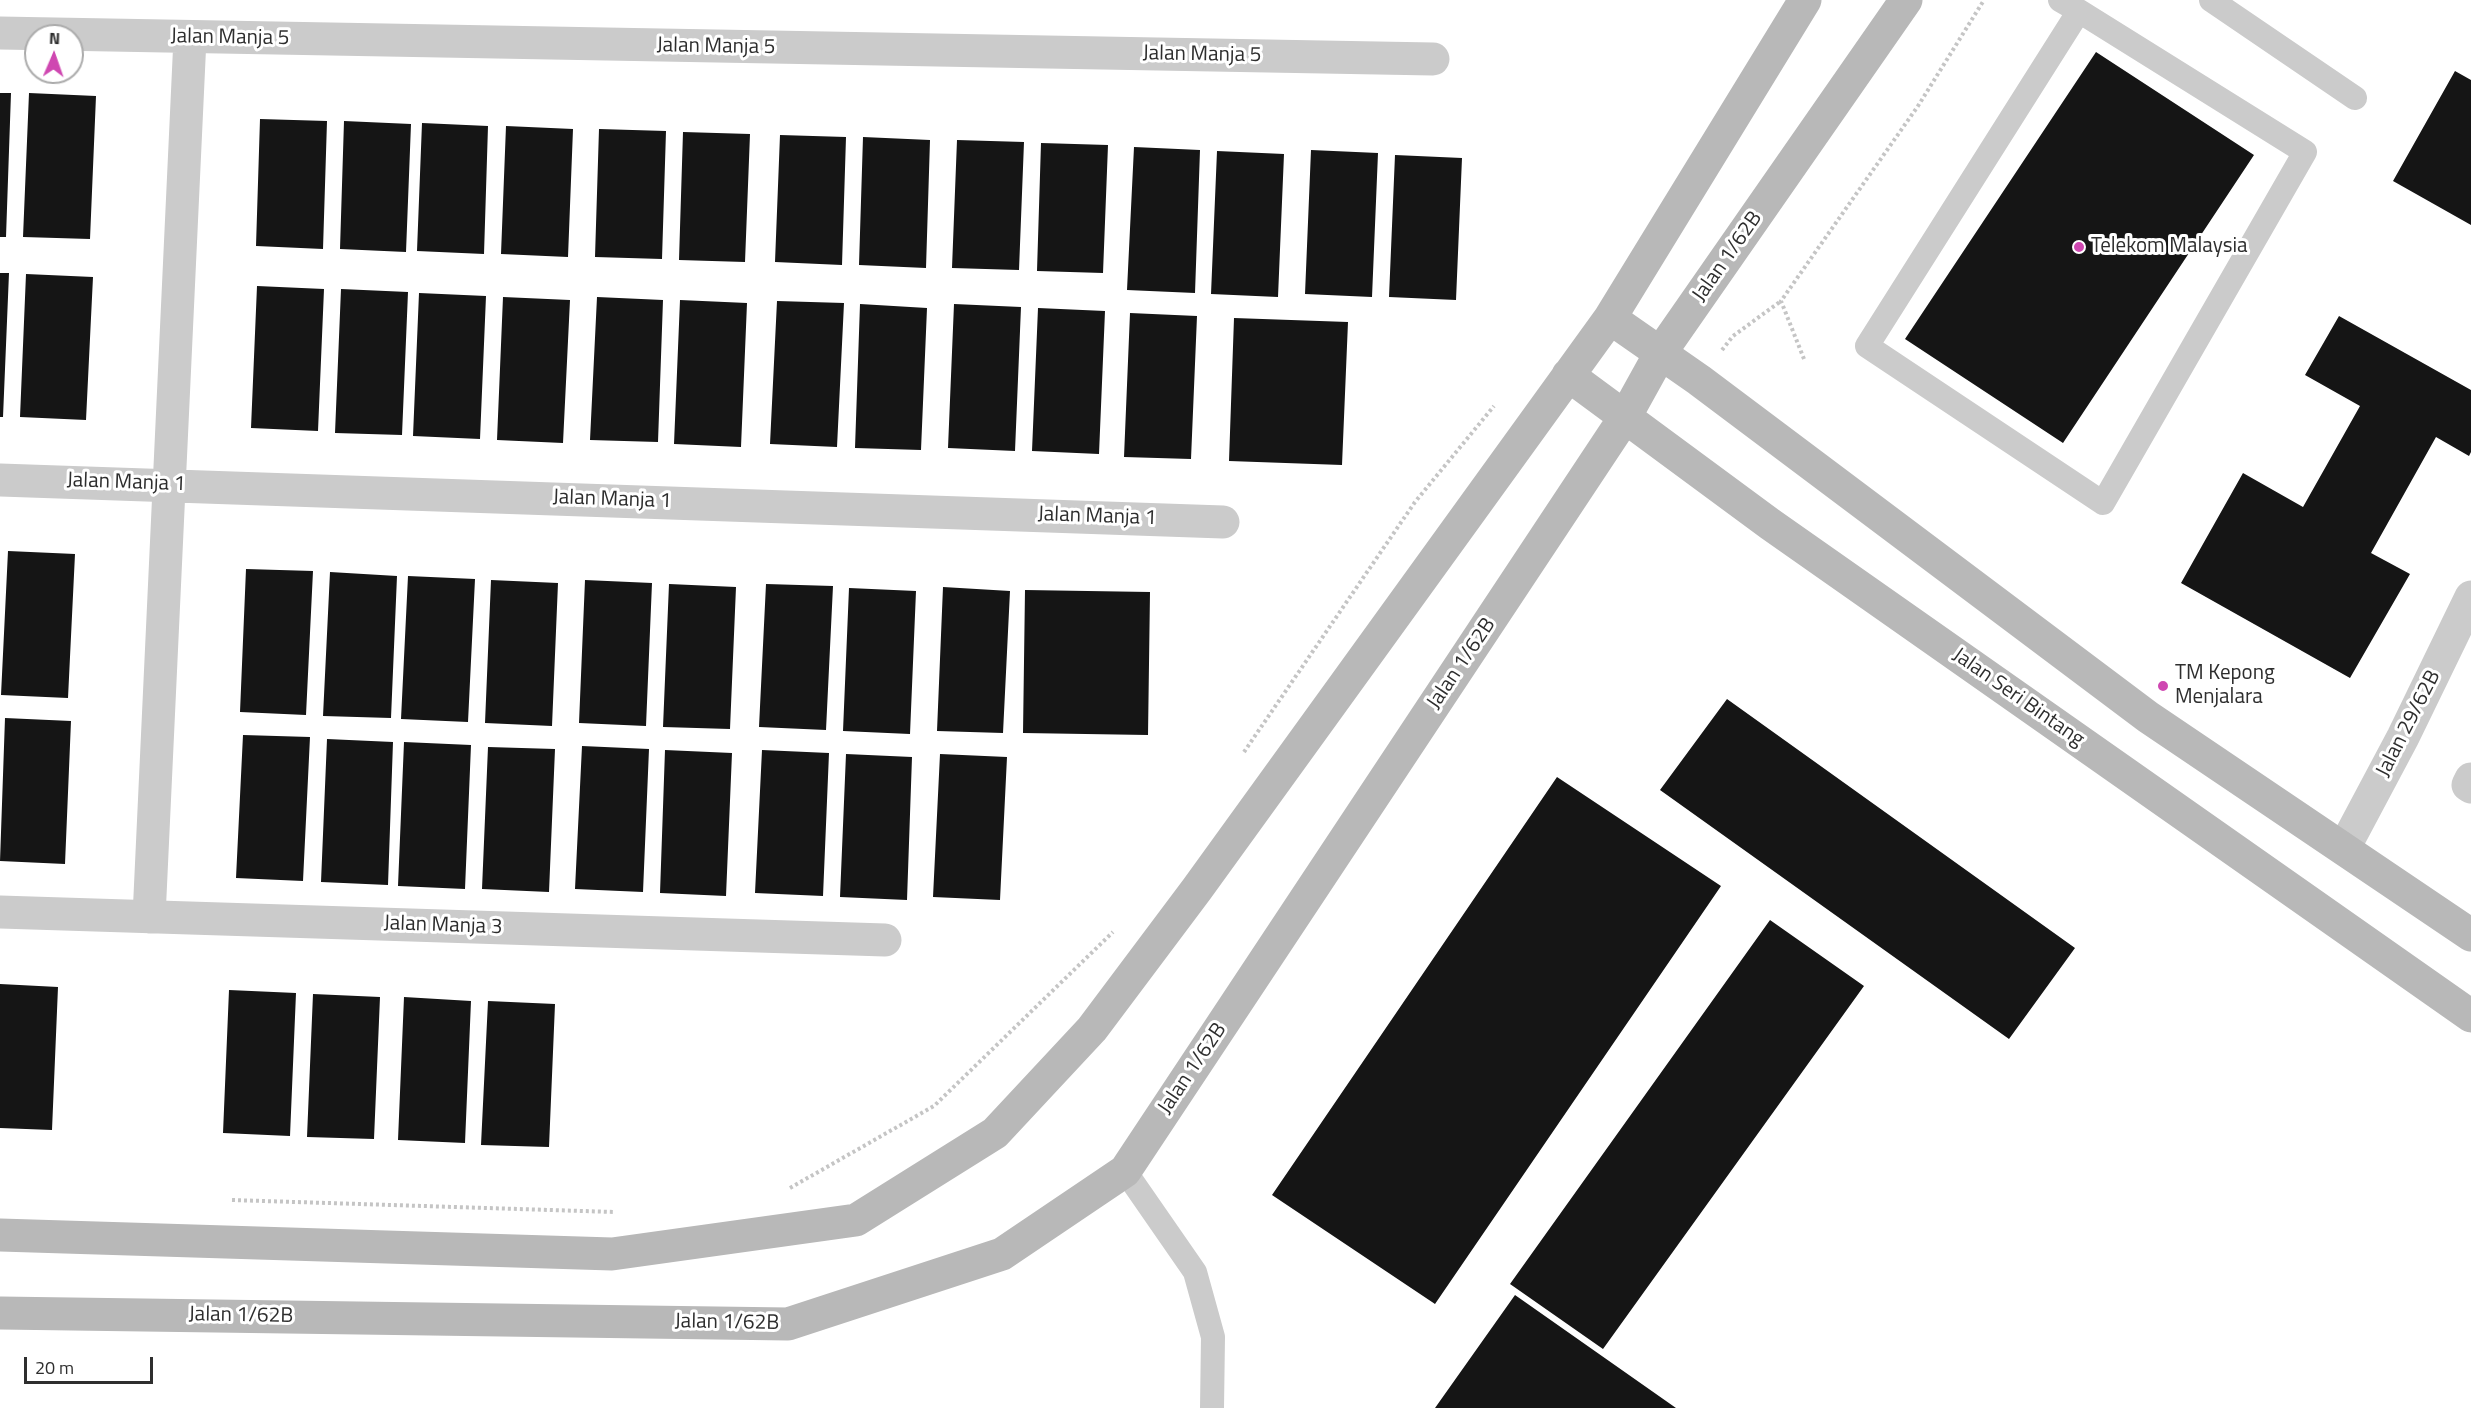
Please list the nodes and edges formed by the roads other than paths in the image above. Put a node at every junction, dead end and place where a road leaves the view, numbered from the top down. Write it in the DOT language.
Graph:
graph roads {
  1 [pos="1805,0"];
  2 [pos="1906,0"];
  3 [pos="2211,0"];
  4 [pos="2069,5"];
  5 [pos="0,33"];
  6 [pos="190,38"];
  7 [pos="1433,59"];
  8 [pos="2355,98"];
  9 [pos="1610,318"];
  10 [pos="1661,352"];
  11 [pos="1568,375"];
  12 [pos="1625,417"];
  13 [pos="0,480"];
  14 [pos="169,484"];
  15 [pos="1223,522"];
  16 [pos="2471,597"];
  17 [pos="2471,779"];
  18 [pos="2471,787"];
  19 [pos="2344,848"];
  20 [pos="0,912"];
  21 [pos="149,917"];
  22 [pos="2471,935"];
  23 [pos="885,940"];
  24 [pos="2471,1016"];
  25 [pos="1125,1171"];
  26 [pos="0,1234"];
  27 [pos="0,1313"];
  28 [pos="1212,1408"];
  1 -- 9 [label="main road"];
  2 -- 10 [label="main road, Jalan 1/62B"];
  3 -- 8 [label="lane"];
  4 -- 4 [label="lane"];
  5 -- 6 [label="street, Jalan Manja 5"];
  6 -- 7 [label="street, Jalan Manja 5"];
  6 -- 14 [label="street"];
  9 -- 10 [label="main road"];
  9 -- 11 [label="main road"];
  10 -- 12 [label="main road, Jalan 1/62B"];
  10 -- 19 [label="main road"];
  11 -- 12 [label="main road, Jalan Seri Bintang"];
  11 -- 26 [label="main road"];
  12 -- 24 [label="main road, Jalan Seri Bintang"];
  12 -- 25 [label="main road, Jalan 1/62B"];
  13 -- 14 [label="street, Jalan Manja 1"];
  14 -- 15 [label="street, Jalan Manja 1"];
  14 -- 21 [label="street"];
  16 -- 19 [label="street, Jalan 29/62B"];
  17 -- 18 [label="street"];
  19 -- 22 [label="main road"];
  20 -- 21 [label="street, Jalan Manja 3"];
  21 -- 23 [label="street, Jalan Manja 3"];
  25 -- 27 [label="main road, Jalan 1/62B"];
  25 -- 28 [label="lane"];
}
